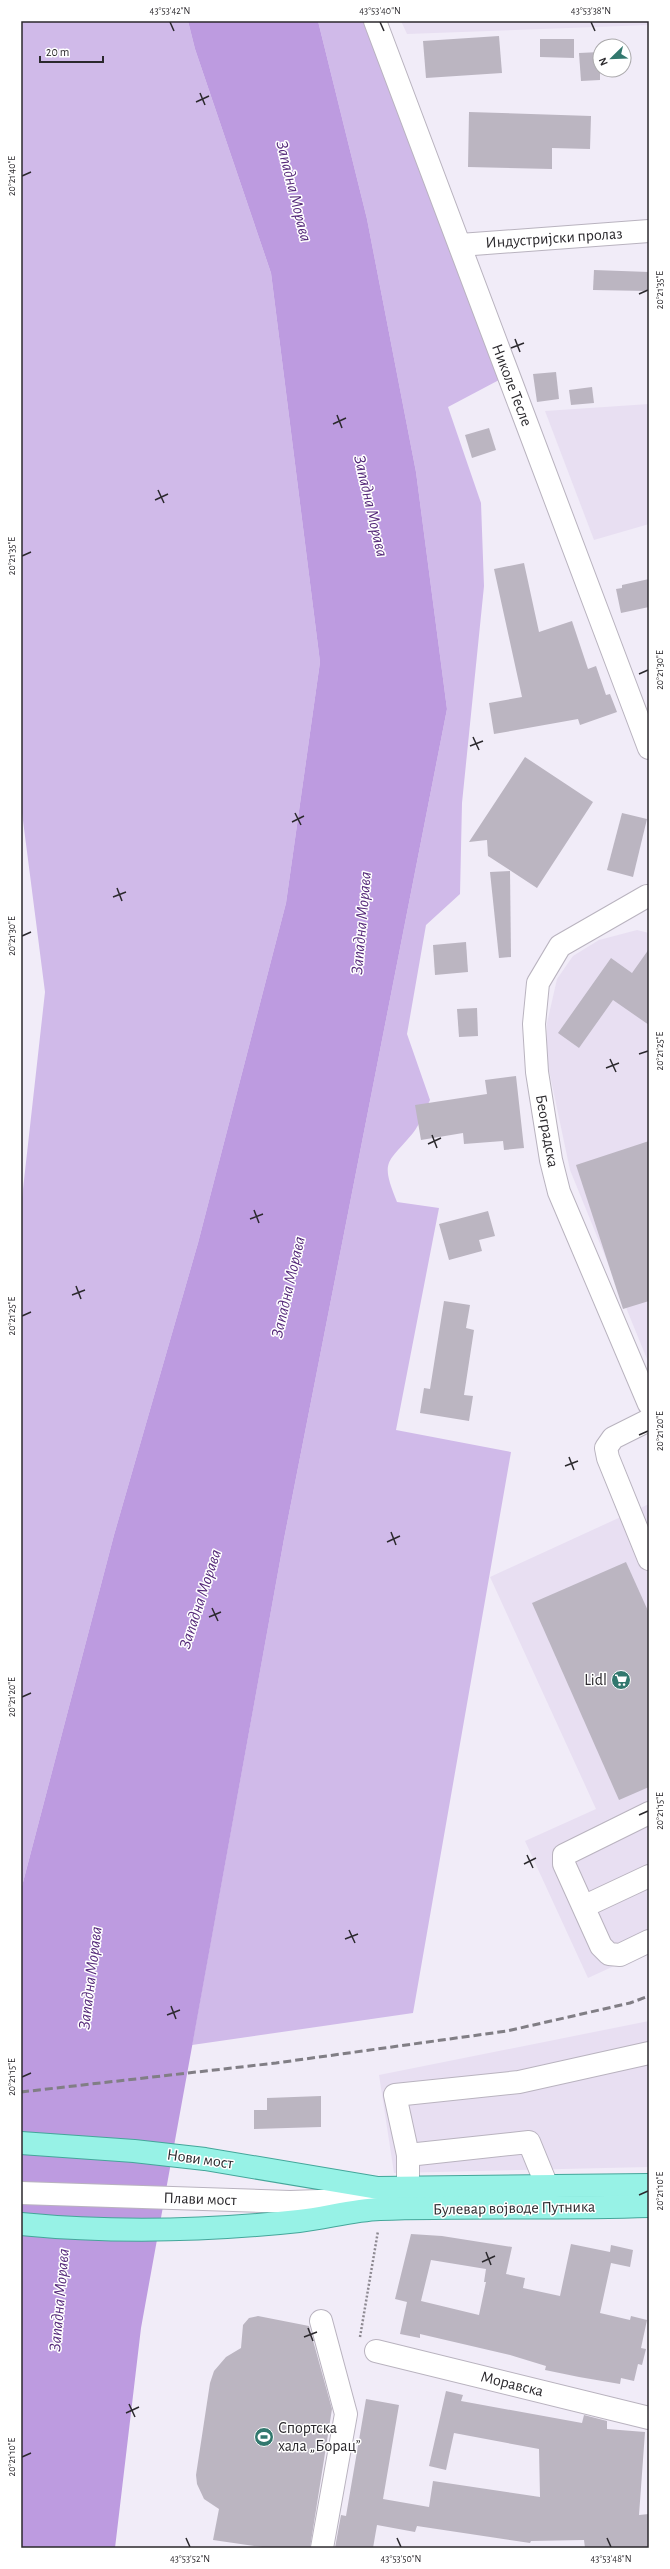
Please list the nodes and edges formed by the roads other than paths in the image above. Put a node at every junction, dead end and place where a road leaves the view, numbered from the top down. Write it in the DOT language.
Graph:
graph roads {
  1 [pos="375,21"];
  2 [pos="649,231"];
  3 [pos="460,245"];
  4 [pos="649,748"];
  5 [pos="648,895"];
  6 [pos="649,1404"];
  7 [pos="649,1420"];
  8 [pos="649,1559"];
  9 [pos="649,1813"];
  10 [pos="649,1876"];
  11 [pos="585,1906"];
  12 [pos="649,1941"];
  13 [pos="649,2053"];
  14 [pos="21,2143"];
  15 [pos="408,2155"];
  16 [pos="649,2185"];
  17 [pos="547,2186"];
  18 [pos="408,2188"];
  19 [pos="21,2193"];
  20 [pos="378,2206"];
  21 [pos="649,2206"];
  22 [pos="21,2224"];
  23 [pos="321,2321"];
  24 [pos="367,2346"];
  25 [pos="649,2418"];
  26 [pos="322,2548"];
  1 -- 3 [label="street, Николе Тесле"];
  2 -- 3 [label="street, Индустријски пролаз"];
  3 -- 4 [label="street, Николе Тесле"];
  5 -- 6 [label="street, Београдска"];
  7 -- 8 [label="street"];
  9 -- 11 [label="street"];
  10 -- 11 [label="street"];
  11 -- 12 [label="street"];
  13 -- 15 [label="street"];
  14 -- 20 [label="main road, Нови мост"];
  15 -- 17 [label="street"];
  15 -- 18 [label="street"];
  16 -- 17 [label="main road, Булевар војводе Путника"];
  17 -- 18 [label="main road, Булевар војводе Путника"];
  18 -- 20 [label="main road, Булевар војводе Путника"];
  19 -- 20 [label="street, Плави мост"];
  20 -- 21 [label="main road, Булевар војводе Путника"];
  20 -- 22 [label="main road"];
  23 -- 26 [label="street"];
  24 -- 25 [label="street, Моравска"];
}
